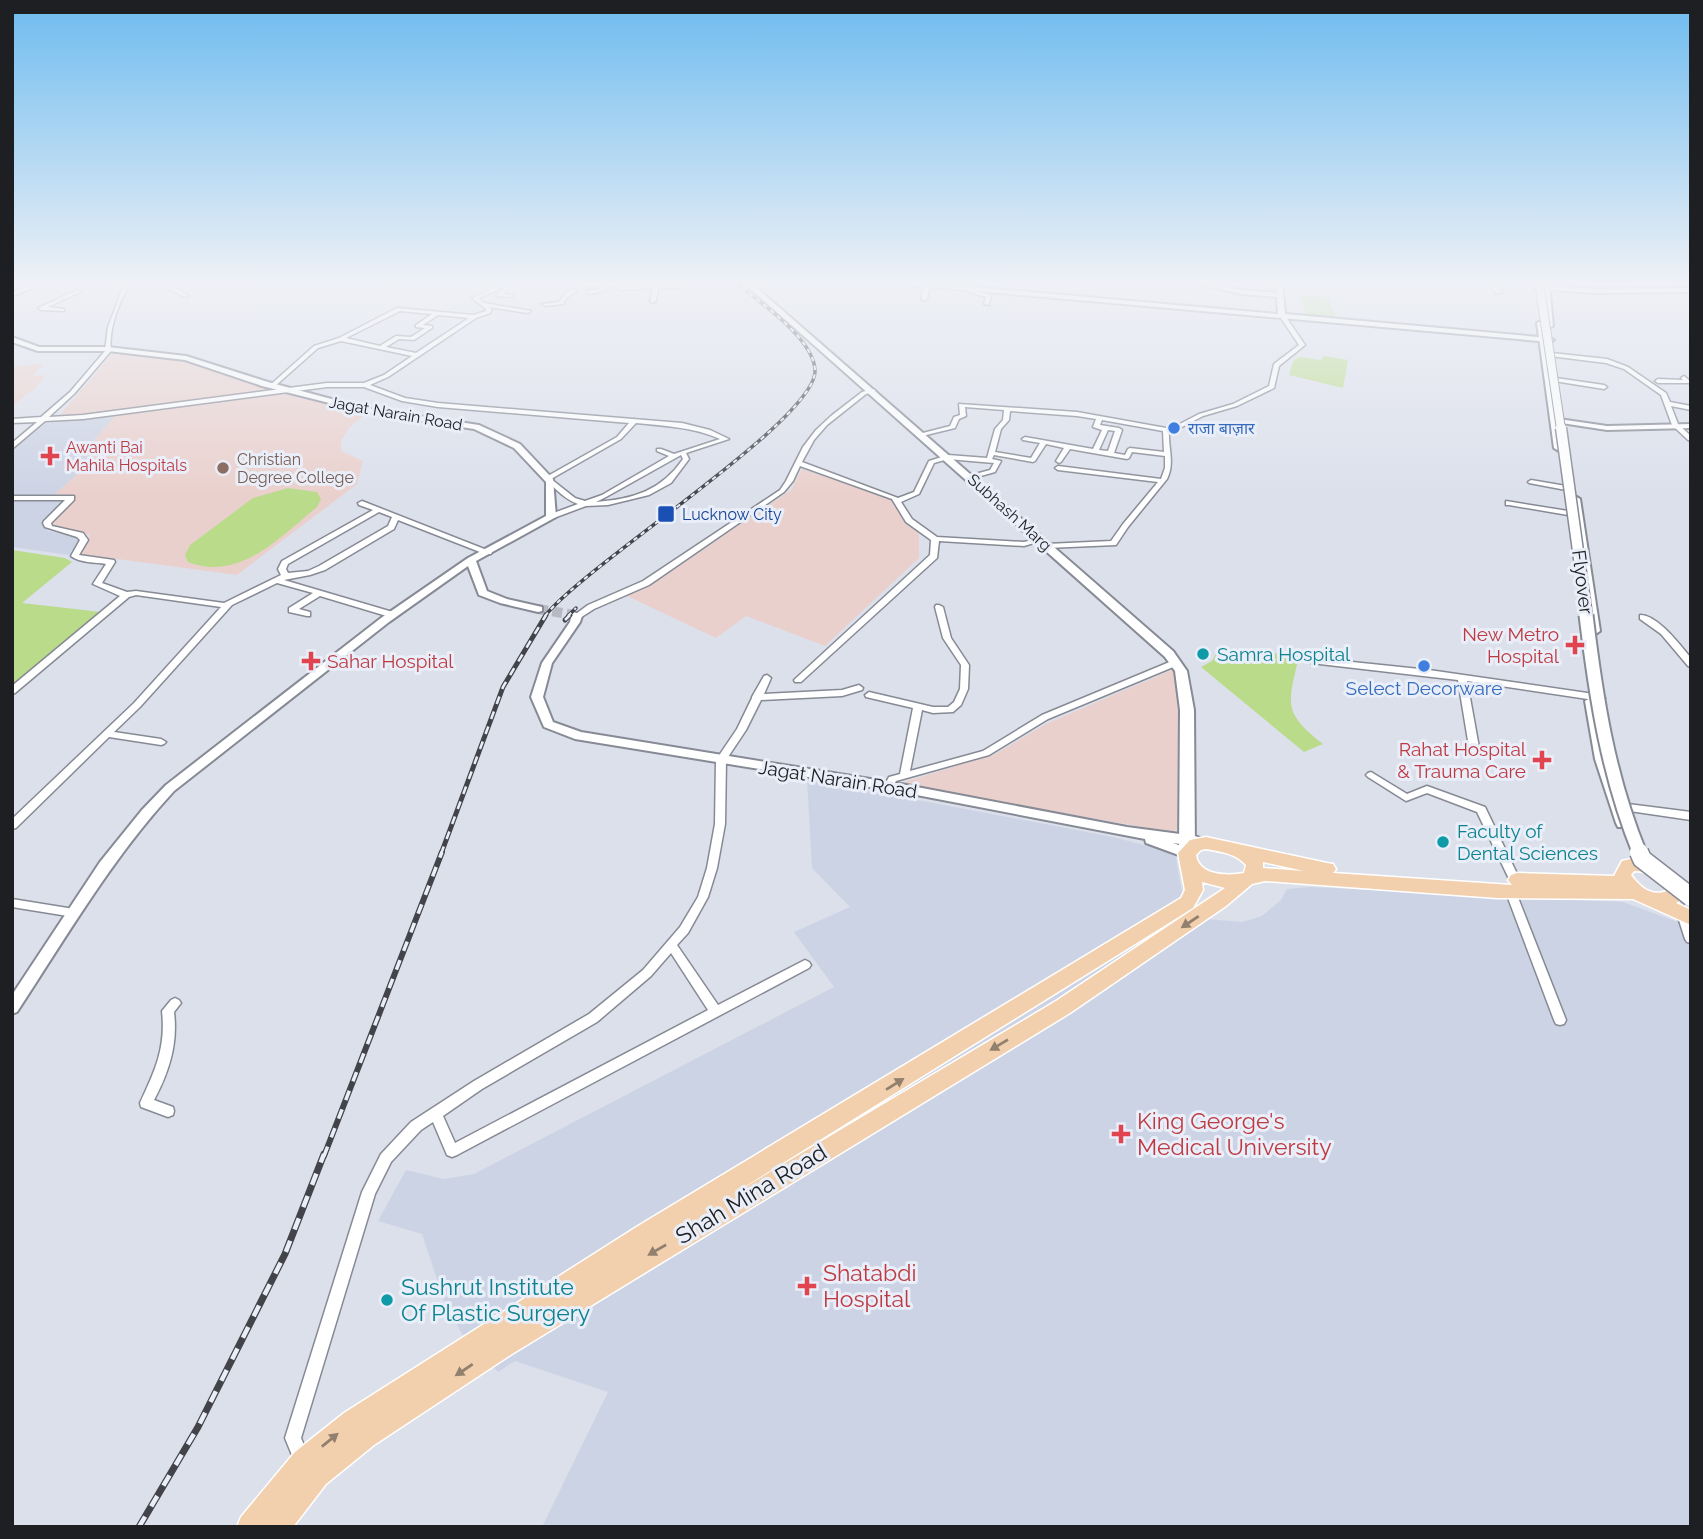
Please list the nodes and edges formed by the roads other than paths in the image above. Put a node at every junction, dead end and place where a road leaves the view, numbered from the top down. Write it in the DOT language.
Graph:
graph roads {
  1 [pos="104,354"];
  2 [pos="150,354"];
  3 [pos="308,354"];
  4 [pos="409,354"];
  5 [pos="830,354"];
  6 [pos="1291,354"];
  7 [pos="1550,354"];
  8 [pos="1550,354"];
  9 [pos="415,355"];
  10 [pos="1552,355"];
  11 [pos="1556,380"];
  12 [pos="1688,380"];
  13 [pos="1658,381"];
  14 [pos="365,385"];
  15 [pos="272,386"];
  16 [pos="1604,387"];
  17 [pos="290,390"];
  18 [pos="873,391"];
  19 [pos="1670,404"];
  20 [pos="1691,408"];
  21 [pos="1007,409"];
  22 [pos="1100,418"];
  23 [pos="44,420"];
  24 [pos="635,420"];
  25 [pos="12,421"];
  26 [pos="1563,422"];
  27 [pos="1674,424"];
  28 [pos="1691,425"];
  29 [pos="1106,428"];
  30 [pos="1166,430"];
  31 [pos="922,434"];
  32 [pos="1026,439"];
  33 [pos="1690,439"];
  34 [pos="1044,443"];
  35 [pos="12,447"];
  36 [pos="1068,447"];
  37 [pos="1690,448"];
  38 [pos="659,450"];
  39 [pos="1095,451"];
  40 [pos="678,454"];
  41 [pos="1110,454"];
  42 [pos="1167,454"];
  43 [pos="990,456"];
  44 [pos="948,457"];
  45 [pos="798,463"];
  46 [pos="970,477"];
  47 [pos="549,479"];
  48 [pos="1163,481"];
  49 [pos="1531,482"];
  50 [pos="1568,489"];
  51 [pos="12,498"];
  52 [pos="897,501"];
  53 [pos="362,503"];
  54 [pos="584,503"];
  55 [pos="1509,503"];
  56 [pos="378,510"];
  57 [pos="1569,513"];
  58 [pos="397,517"];
  59 [pos="551,517"];
  60 [pos="935,539"];
  61 [pos="1044,543"];
  62 [pos="488,552"];
  63 [pos="471,561"];
  64 [pos="281,578"];
  65 [pos="319,593"];
  66 [pos="125,595"];
  67 [pos="227,606"];
  68 [pos="939,607"];
  69 [pos="538,608"];
  70 [pos="307,614"];
  71 [pos="393,615"];
  72 [pos="576,616"];
  73 [pos="1643,617"];
  74 [pos="1314,661"];
  75 [pos="1175,663"];
  76 [pos="1691,664"];
  77 [pos="767,678"];
  78 [pos="1462,678"];
  79 [pos="798,680"];
  80 [pos="859,688"];
  81 [pos="12,691"];
  82 [pos="869,695"];
  83 [pos="756,697"];
  84 [pos="1596,697"];
  85 [pos="918,707"];
  86 [pos="107,734"];
  87 [pos="161,742"];
  88 [pos="1475,753"];
  89 [pos="721,760"];
  90 [pos="1371,775"];
  91 [pos="904,776"];
  92 [pos="889,786"];
  93 [pos="1189,787"];
  94 [pos="1621,807"];
  95 [pos="1691,816"];
  96 [pos="12,825"];
  97 [pos="1206,843"];
  98 [pos="1243,852"];
  99 [pos="1189,853"];
  100 [pos="1637,864"];
  101 [pos="1657,869"];
  102 [pos="1248,879"];
  103 [pos="1426,881"];
  104 [pos="1682,884"];
  105 [pos="1512,885"];
  106 [pos="1630,886"];
  107 [pos="1691,897"];
  108 [pos="1653,900"];
  109 [pos="12,903"];
  110 [pos="74,913"];
  111 [pos="1686,916"];
  112 [pos="1691,939"];
  113 [pos="671,945"];
  114 [pos="1109,963"];
  115 [pos="806,965"];
  116 [pos="175,1003"];
  117 [pos="12,1008"];
  118 [pos="716,1012"];
  119 [pos="1560,1020"];
  120 [pos="168,1111"];
  121 [pos="435,1113"];
  122 [pos="310,1468"];
  123 [pos="251,1527"];
  124 [pos="275,1527"];
  1 -- 23 [label="street"];
  2 -- 15 [label="street, Jagat Narain Road"];
  3 -- 15 [label="street"];
  4 -- 9 [label="street"];
  5 -- 18 [label="main road, Subhash Marg"];
  6 -- 30 [label="street"];
  7 -- 107 [label="main road, Flyover, bridge"];
  8 -- 26 [label="main road"];
  9 -- 14 [label="street"];
  10 -- 11 [label="main road"];
  10 -- 19 [label="street"];
  11 -- 16 [label="street"];
  11 -- 26 [label="main road"];
  12 -- 13 [label="street"];
  14 -- 17 [label="street"];
  14 -- 24 [label="street"];
  15 -- 17 [label="street, Jagat Narain Road"];
  17 -- 23 [label="street"];
  17 -- 47 [label="street, Jagat Narain Road"];
  18 -- 31 [label="main road, Subhash Marg"];
  18 -- 45 [label="street"];
  19 -- 20 [label="street"];
  19 -- 27 [label="street"];
  21 -- 22 [label="street"];
  21 -- 31 [label="street"];
  21 -- 43 [label="street"];
  22 -- 29 [label="street"];
  22 -- 30 [label="street"];
  23 -- 25 [label="street"];
  23 -- 35 [label="street"];
  24 -- 40 [label="street"];
  24 -- 47 [label="street"];
  26 -- 27 [label="street"];
  26 -- 50 [label="main road"];
  27 -- 28 [label="street"];
  27 -- 33 [label="street"];
  29 -- 39 [label="street"];
  29 -- 41 [label="street"];
  30 -- 42 [label="street"];
  31 -- 44 [label="main road, Subhash Marg"];
  32 -- 34 [label="street"];
  33 -- 37 [label="street"];
  34 -- 36 [label="street"];
  34 -- 43 [label="street"];
  36 -- 39 [label="street"];
  36 -- 48 [label="street"];
  38 -- 40 [label="street"];
  39 -- 41 [label="street"];
  40 -- 54 [label="street"];
  40 -- 54 [label="street"];
  41 -- 42 [label="street"];
  42 -- 48 [label="street"];
  43 -- 44 [label="street"];
  43 -- 46 [label="street"];
  44 -- 46 [label="main road, Subhash Marg"];
  44 -- 52 [label="street"];
  45 -- 52 [label="street"];
  45 -- 72 [label="street"];
  46 -- 61 [label="main road, Subhash Marg"];
  47 -- 54 [label="street"];
  47 -- 59 [label="street"];
  48 -- 61 [label="street"];
  49 -- 50 [label="street"];
  50 -- 57 [label="main road"];
  50 -- 84 [label="main road"];
  51 -- 66 [label="street"];
  52 -- 60 [label="street"];
  53 -- 56 [label="street"];
  54 -- 59 [label="street"];
  55 -- 57 [label="street"];
  56 -- 58 [label="street"];
  56 -- 64 [label="street"];
  57 -- 84 [label="main road"];
  58 -- 62 [label="street"];
  58 -- 64 [label="street"];
  59 -- 62 [label="street"];
  60 -- 61 [label="street"];
  60 -- 79 [label="street"];
  61 -- 75 [label="main road, Subhash Marg"];
  62 -- 63 [label="street"];
  63 -- 69 [label="street"];
  63 -- 71 [label="street"];
  64 -- 65 [label="street"];
  64 -- 67 [label="street"];
  65 -- 70 [label="street"];
  65 -- 71 [label="street"];
  66 -- 67 [label="street"];
  66 -- 81 [label="street"];
  67 -- 86 [label="street"];
  68 -- 85 [label="street"];
  71 -- 110 [label="street"];
  72 -- 89 [label="street, Jagat Narain Road"];
  73 -- 76 [label="street"];
  74 -- 78 [label="street"];
  75 -- 91 [label="street"];
  75 -- 93 [label="main road, Subhash Marg"];
  77 -- 83 [label="street"];
  78 -- 84 [label="street"];
  78 -- 88 [label="street"];
  80 -- 83 [label="street"];
  82 -- 85 [label="street"];
  83 -- 89 [label="street"];
  84 -- 94 [label="main road"];
  85 -- 91 [label="street"];
  86 -- 87 [label="street"];
  86 -- 96 [label="street"];
  89 -- 92 [label="street, Jagat Narain Road"];
  89 -- 113 [label="street"];
  90 -- 105 [label="street"];
  91 -- 92 [label="street"];
  92 -- 99 [label="street, Jagat Narain Road"];
  93 -- 97 [label="main road, Subhash Marg"];
  93 -- 99 [label="main road, Subhash Marg"];
  94 -- 95 [label="street"];
  94 -- 100 [label="main road"];
  94 -- 101 [label="main road"];
  97 -- 98 [label="main road"];
  97 -- 99 [label="main road"];
  98 -- 102 [label="main road"];
  98 -- 103 [label="main road"];
  99 -- 102 [label="main road"];
  99 -- 114 [label="main road, Shah Mina Road"];
  100 -- 101 [label="main road"];
  100 -- 106 [label="main road"];
  101 -- 104 [label="main road"];
  102 -- 103 [label="main road"];
  102 -- 114 [label="main road, Shah Mina Road, one-way"];
  103 -- 105 [label="main road"];
  104 -- 108 [label="main road"];
  105 -- 106 [label="main road"];
  105 -- 119 [label="street"];
  106 -- 108 [label="main road"];
  108 -- 111 [label="main road"];
  109 -- 110 [label="street"];
  110 -- 117 [label="street"];
  111 -- 112 [label="street"];
  113 -- 118 [label="street"];
  113 -- 121 [label="street"];
  114 -- 122 [label="main road, Shah Mina Road"];
  115 -- 118 [label="street"];
  116 -- 120 [label="street"];
  118 -- 121 [label="street"];
  121 -- 122 [label="street"];
  122 -- 123 [label="main road, Shah Mina Road"];
  122 -- 124 [label="main road, Shah Mina Road"];
}
